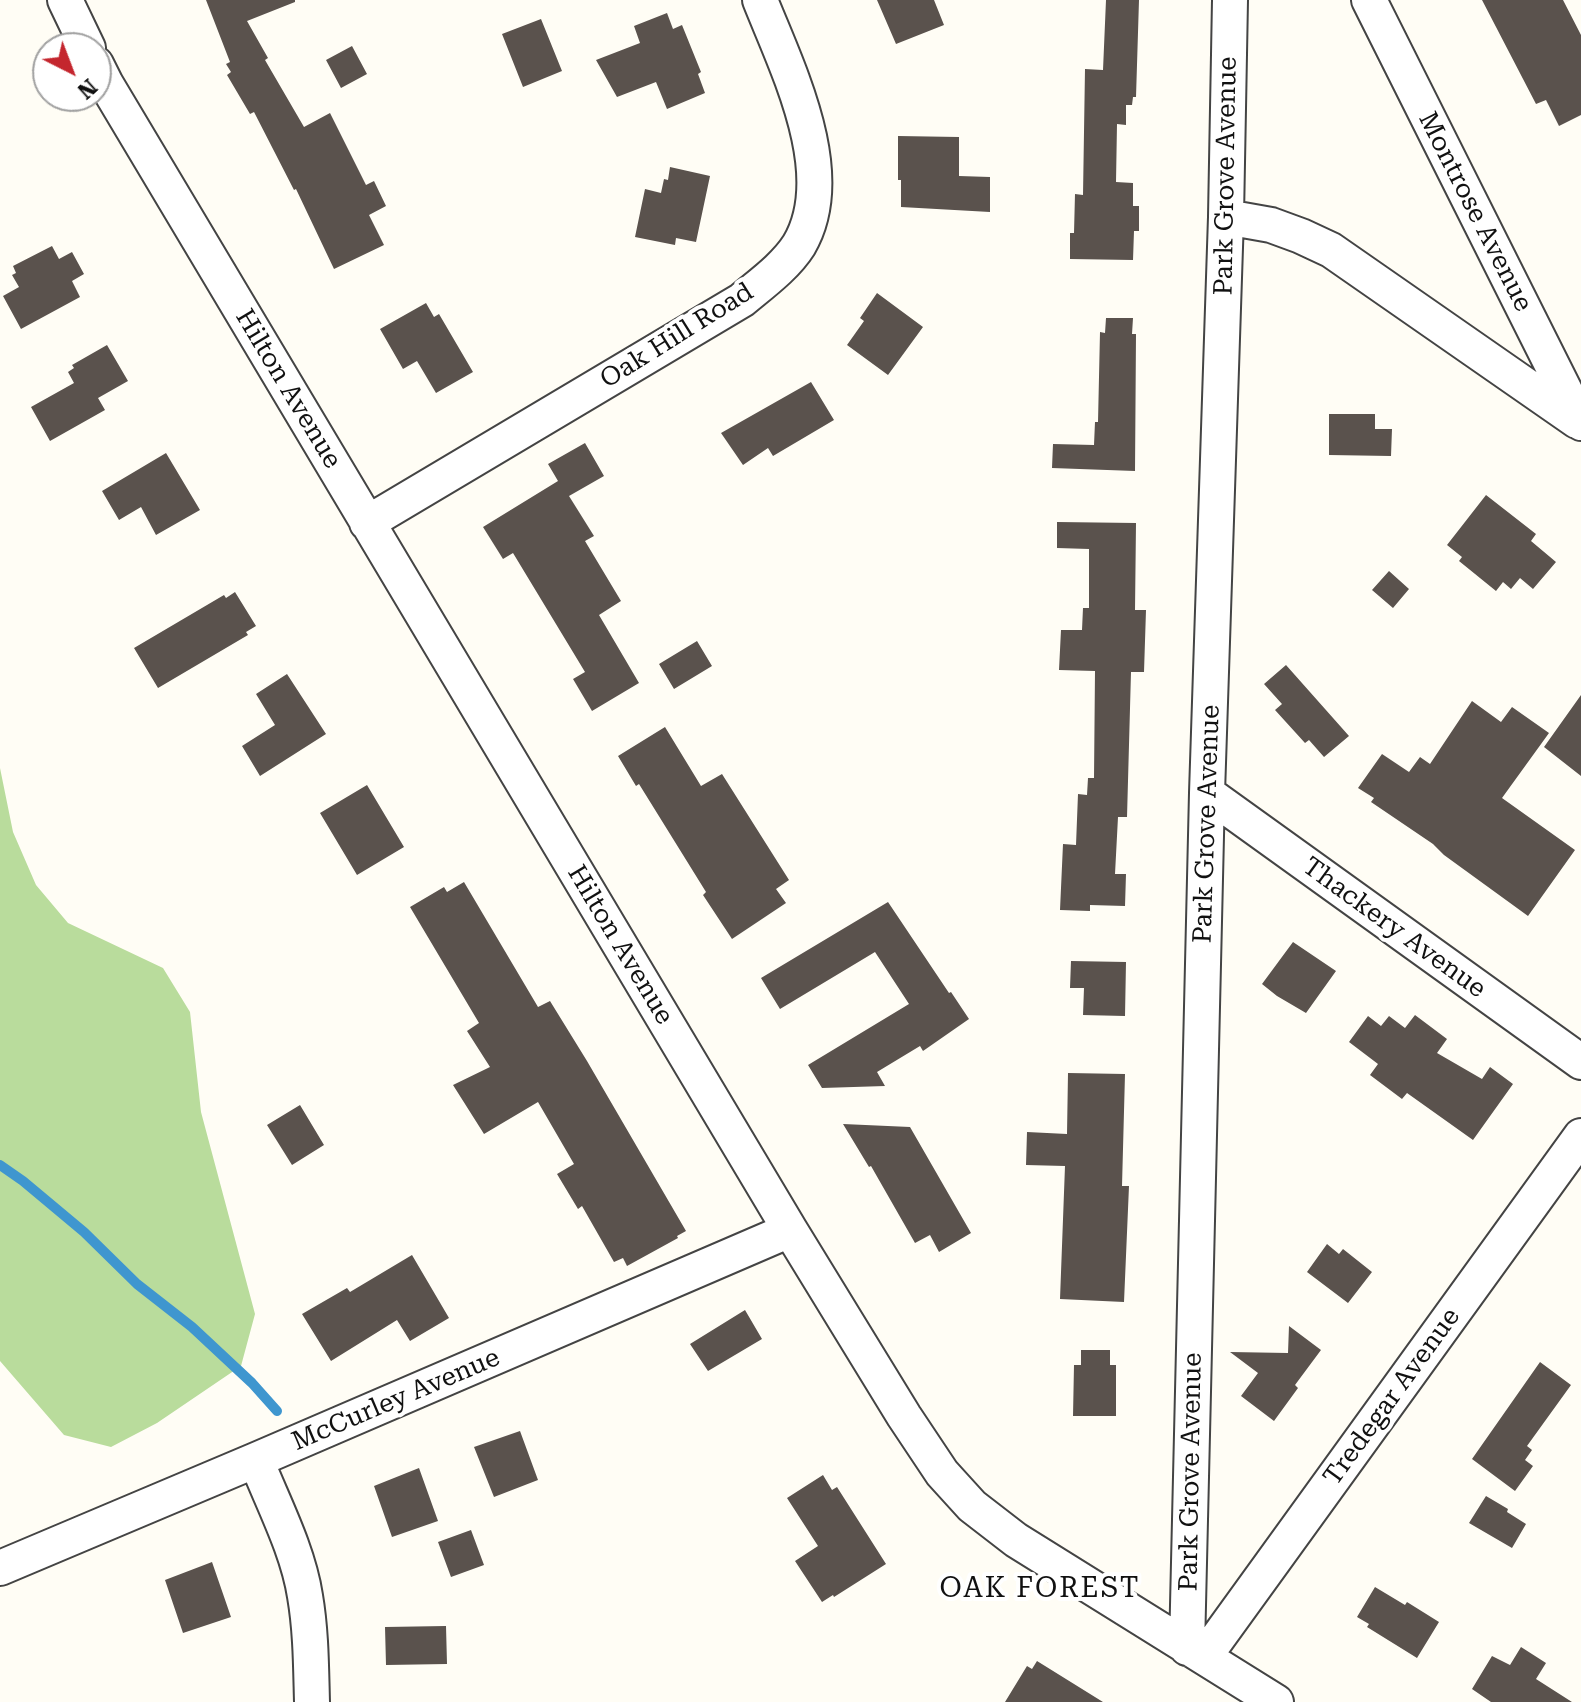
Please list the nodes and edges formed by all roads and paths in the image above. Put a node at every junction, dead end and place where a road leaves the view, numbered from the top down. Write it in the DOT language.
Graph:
graph roads {
  1 [pos="65,0"];
  2 [pos="760,0"];
  3 [pos="1230,0"];
  4 [pos="1369,0"];
  5 [pos="80,32"];
  6 [pos="112,94"];
  7 [pos="1226,217"];
  8 [pos="1581,424"];
  9 [pos="367,523"];
  10 [pos="1207,793"];
  11 [pos="1581,1062"];
  12 [pos="1581,1136"];
  13 [pos="790,1230"];
  14 [pos="256,1460"];
  15 [pos="0,1568"];
  16 [pos="1196,1653"];
  17 [pos="312,1702"];
  18 [pos="1276,1702"];
  1 -- 5 [label="street"];
  2 -- 9 [label="street, Oak Hill Road"];
  3 -- 7 [label="street, Park Grove Avenue"];
  4 -- 8 [label="street, Montrose Avenue"];
  6 -- 9 [label="street, Hilton Avenue"];
  7 -- 8 [label="street, Montrose Avenue"];
  7 -- 10 [label="street, Park Grove Avenue"];
  9 -- 13 [label="street, Hilton Avenue"];
  10 -- 11 [label="street, Thackery Avenue"];
  10 -- 16 [label="street, Park Grove Avenue"];
  12 -- 16 [label="street, Tredegar Avenue"];
  13 -- 14 [label="street, McCurley Avenue"];
  13 -- 16 [label="street, Hilton Avenue"];
  14 -- 15 [label="street, McCurley Avenue"];
  14 -- 17 [label="street"];
  16 -- 18 [label="street, Hilton Avenue"];
}
